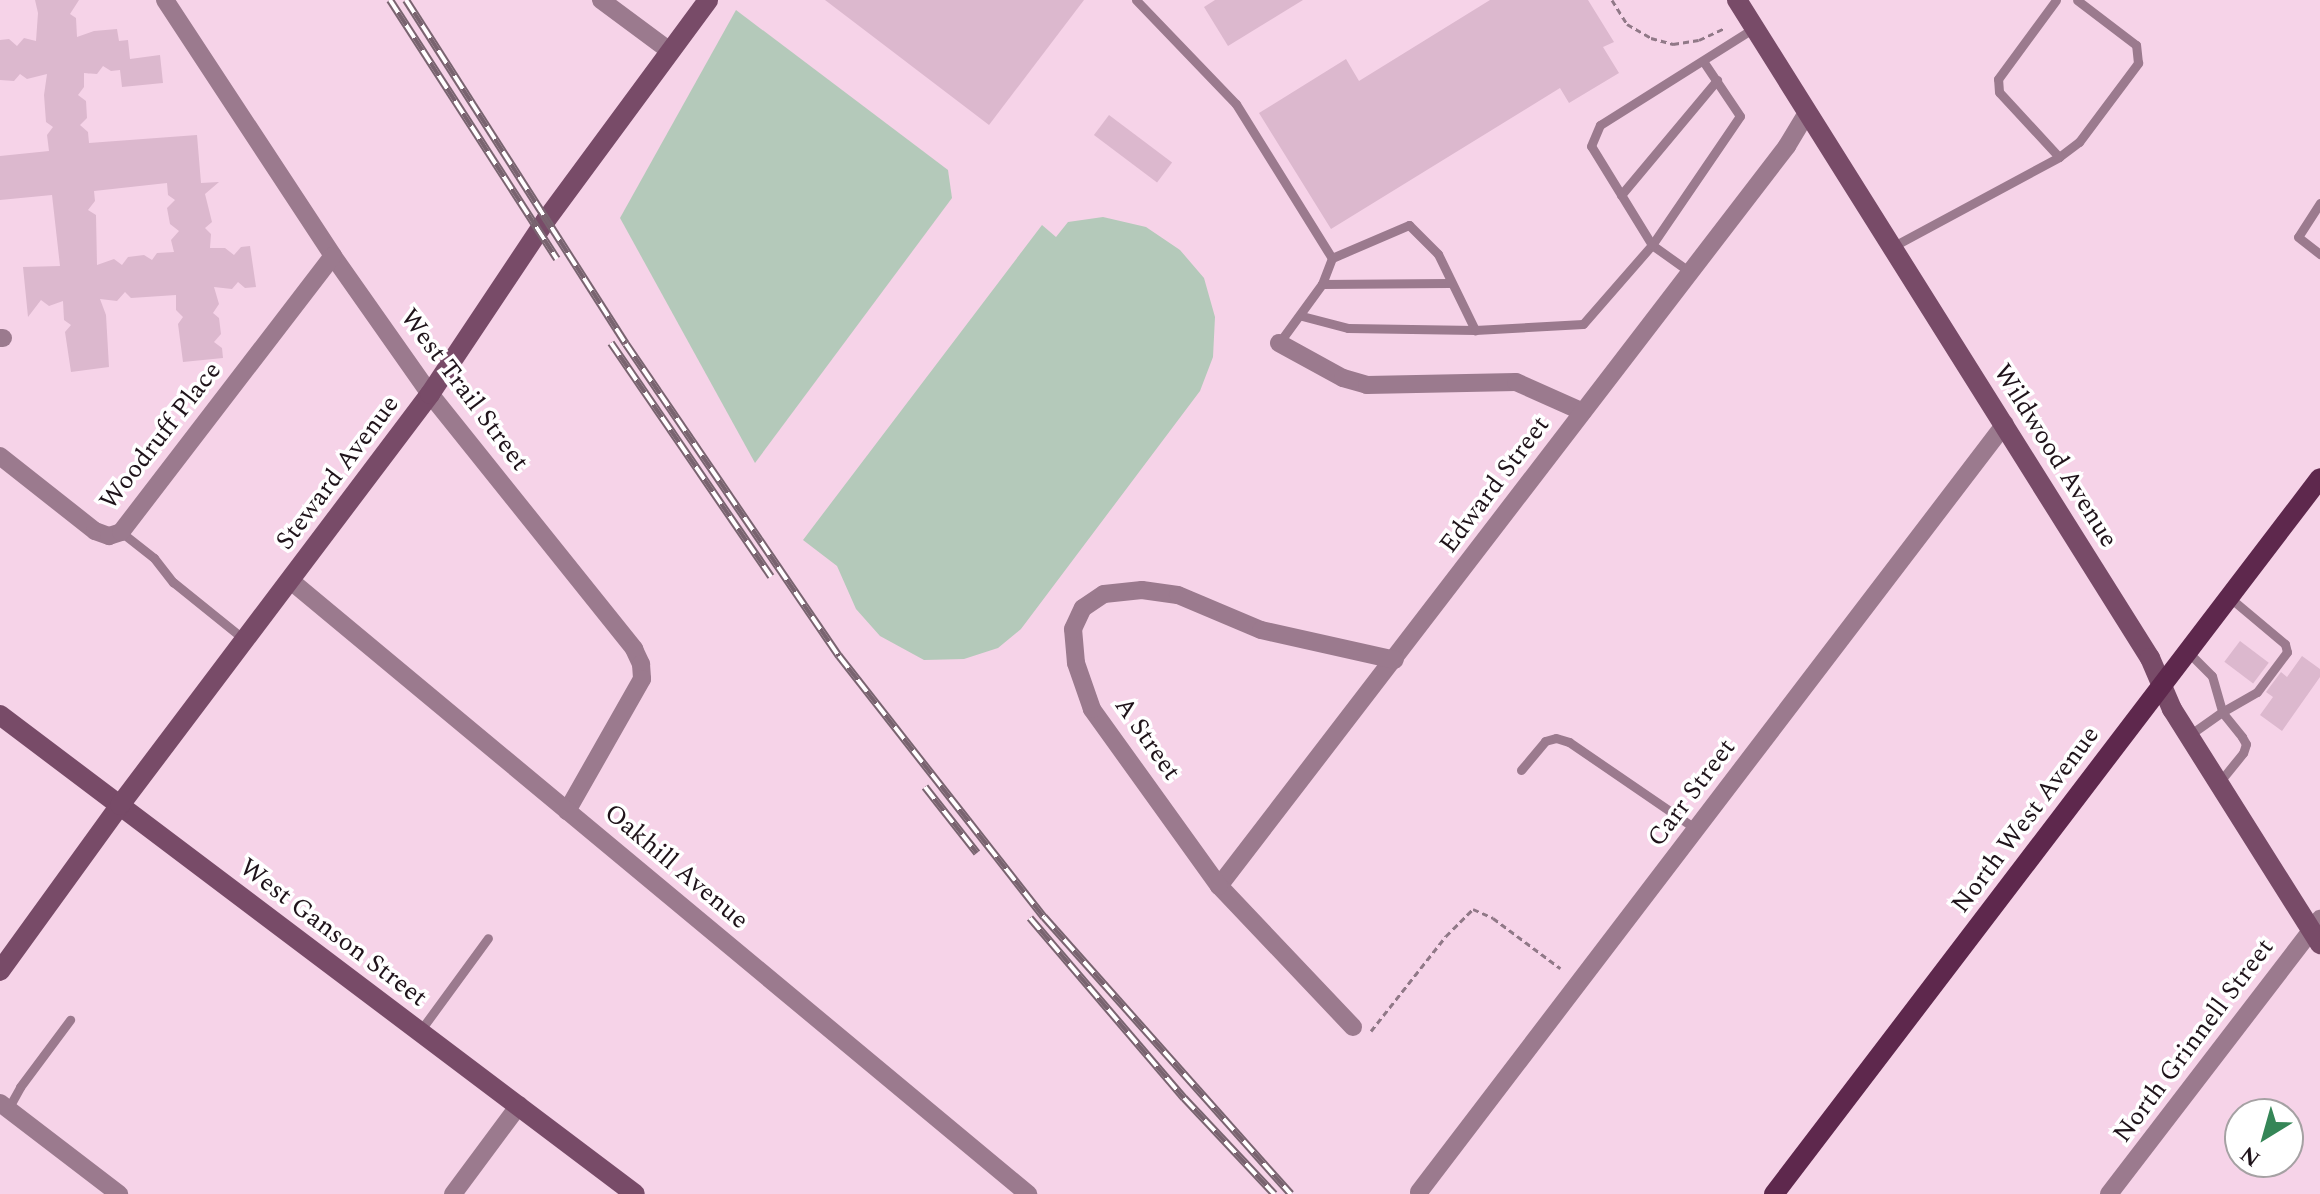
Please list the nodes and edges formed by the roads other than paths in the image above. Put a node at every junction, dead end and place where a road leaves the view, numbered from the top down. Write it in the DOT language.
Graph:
graph roads {
  1 [pos="165,0"];
  2 [pos="601,0"];
  3 [pos="708,0"];
  4 [pos="1136,0"];
  5 [pos="1737,0"];
  6 [pos="2056,0"];
  7 [pos="2077,0"];
  8 [pos="1754,28"];
  9 [pos="670,51"];
  10 [pos="1703,61"];
  11 [pos="1717,80"];
  12 [pos="1807,113"];
  13 [pos="2059,157"];
  14 [pos="1621,195"];
  15 [pos="2320,203"];
  16 [pos="1652,245"];
  17 [pos="1892,247"];
  18 [pos="2320,254"];
  19 [pos="333,256"];
  20 [pos="1332,258"];
  21 [pos="1690,272"];
  22 [pos="1449,283"];
  23 [pos="1322,284"];
  24 [pos="1302,316"];
  25 [pos="1475,330"];
  26 [pos="1279,343"];
  27 [pos="430,394"];
  28 [pos="1583,412"];
  29 [pos="2005,424"];
  30 [pos="0,456"];
  31 [pos="2320,478"];
  32 [pos="121,532"];
  33 [pos="291,581"];
  34 [pos="2228,597"];
  35 [pos="245,640"];
  36 [pos="2187,651"];
  37 [pos="1395,660"];
  38 [pos="2161,684"];
  39 [pos="2222,712"];
  40 [pos="0,715"];
  41 [pos="2188,736"];
  42 [pos="1521,770"];
  43 [pos="2217,784"];
  44 [pos="120,805"];
  45 [pos="567,811"];
  46 [pos="1696,829"];
  47 [pos="1219,886"];
  48 [pos="2317,931"];
  49 [pos="488,938"];
  50 [pos="0,971"];
  51 [pos="70,1020"];
  52 [pos="1353,1027"];
  53 [pos="420,1031"];
  54 [pos="519,1105"];
  55 [pos="4,1106"];
  56 [pos="1419,1192"];
  57 [pos="119,1194"];
  58 [pos="453,1194"];
  59 [pos="635,1194"];
  60 [pos="1028,1194"];
  61 [pos="1774,1194"];
  62 [pos="2109,1194"];
  1 -- 19 [label="street, West Trail Street"];
  2 -- 9 [label="street"];
  3 -- 9 [label="street, Steward Avenue"];
  4 -- 20 [label="lane"];
  5 -- 8 [label="street, Wildwood Avenue"];
  6 -- 13 [label="lane"];
  7 -- 13 [label="lane"];
  8 -- 10 [label="lane"];
  8 -- 12 [label="street, Wildwood Avenue"];
  9 -- 27 [label="street, Steward Avenue"];
  10 -- 11 [label="lane"];
  10 -- 14 [label="lane"];
  11 -- 14 [label="lane"];
  11 -- 16 [label="lane"];
  12 -- 17 [label="street, Wildwood Avenue"];
  12 -- 21 [label="street, Edward Street"];
  13 -- 17 [label="lane"];
  14 -- 16 [label="lane"];
  15 -- 18 [label="lane"];
  16 -- 21 [label="lane"];
  16 -- 25 [label="lane"];
  17 -- 29 [label="street, Wildwood Avenue"];
  19 -- 27 [label="street, West Trail Street"];
  19 -- 32 [label="street, Woodruff Place"];
  20 -- 22 [label="lane"];
  20 -- 23 [label="lane"];
  21 -- 28 [label="street, Edward Street"];
  22 -- 23 [label="lane"];
  22 -- 25 [label="lane"];
  23 -- 24 [label="lane"];
  24 -- 25 [label="lane"];
  24 -- 26 [label="lane"];
  26 -- 28 [label="street"];
  27 -- 33 [label="street, Steward Avenue"];
  27 -- 45 [label="street, West Trail Street"];
  28 -- 37 [label="street, Edward Street"];
  29 -- 38 [label="street, Wildwood Avenue"];
  29 -- 46 [label="street, Carr Street"];
  30 -- 32 [label="street, Woodruff Place"];
  31 -- 34 [label="main road, North West Avenue"];
  32 -- 35 [label="lane"];
  33 -- 35 [label="street, Steward Avenue"];
  33 -- 45 [label="street, Oakhill Avenue"];
  34 -- 36 [label="main road, North West Avenue"];
  34 -- 39 [label="lane"];
  35 -- 44 [label="street, Steward Avenue"];
  36 -- 38 [label="main road, North West Avenue"];
  36 -- 39 [label="lane"];
  37 -- 47 [label="street, Edward Street"];
  37 -- 47 [label="street, A Street"];
  38 -- 41 [label="street, Wildwood Avenue"];
  38 -- 61 [label="main road, North West Avenue"];
  39 -- 41 [label="lane"];
  39 -- 43 [label="lane"];
  40 -- 44 [label="street, West Ganson Street"];
  41 -- 43 [label="street, Wildwood Avenue"];
  42 -- 46 [label="lane"];
  43 -- 48 [label="street, Wildwood Avenue"];
  44 -- 50 [label="street, Steward Avenue"];
  44 -- 53 [label="street, West Ganson Street"];
  45 -- 60 [label="street, Oakhill Avenue"];
  46 -- 56 [label="street, Carr Street"];
  47 -- 52 [label="street, A Street"];
  48 -- 62 [label="street, North Grinnell Street"];
  49 -- 53 [label="lane"];
  51 -- 55 [label="lane"];
  53 -- 54 [label="street, West Ganson Street"];
  54 -- 58 [label="street"];
  54 -- 59 [label="street, West Ganson Street"];
  55 -- 57 [label="street"];
}
